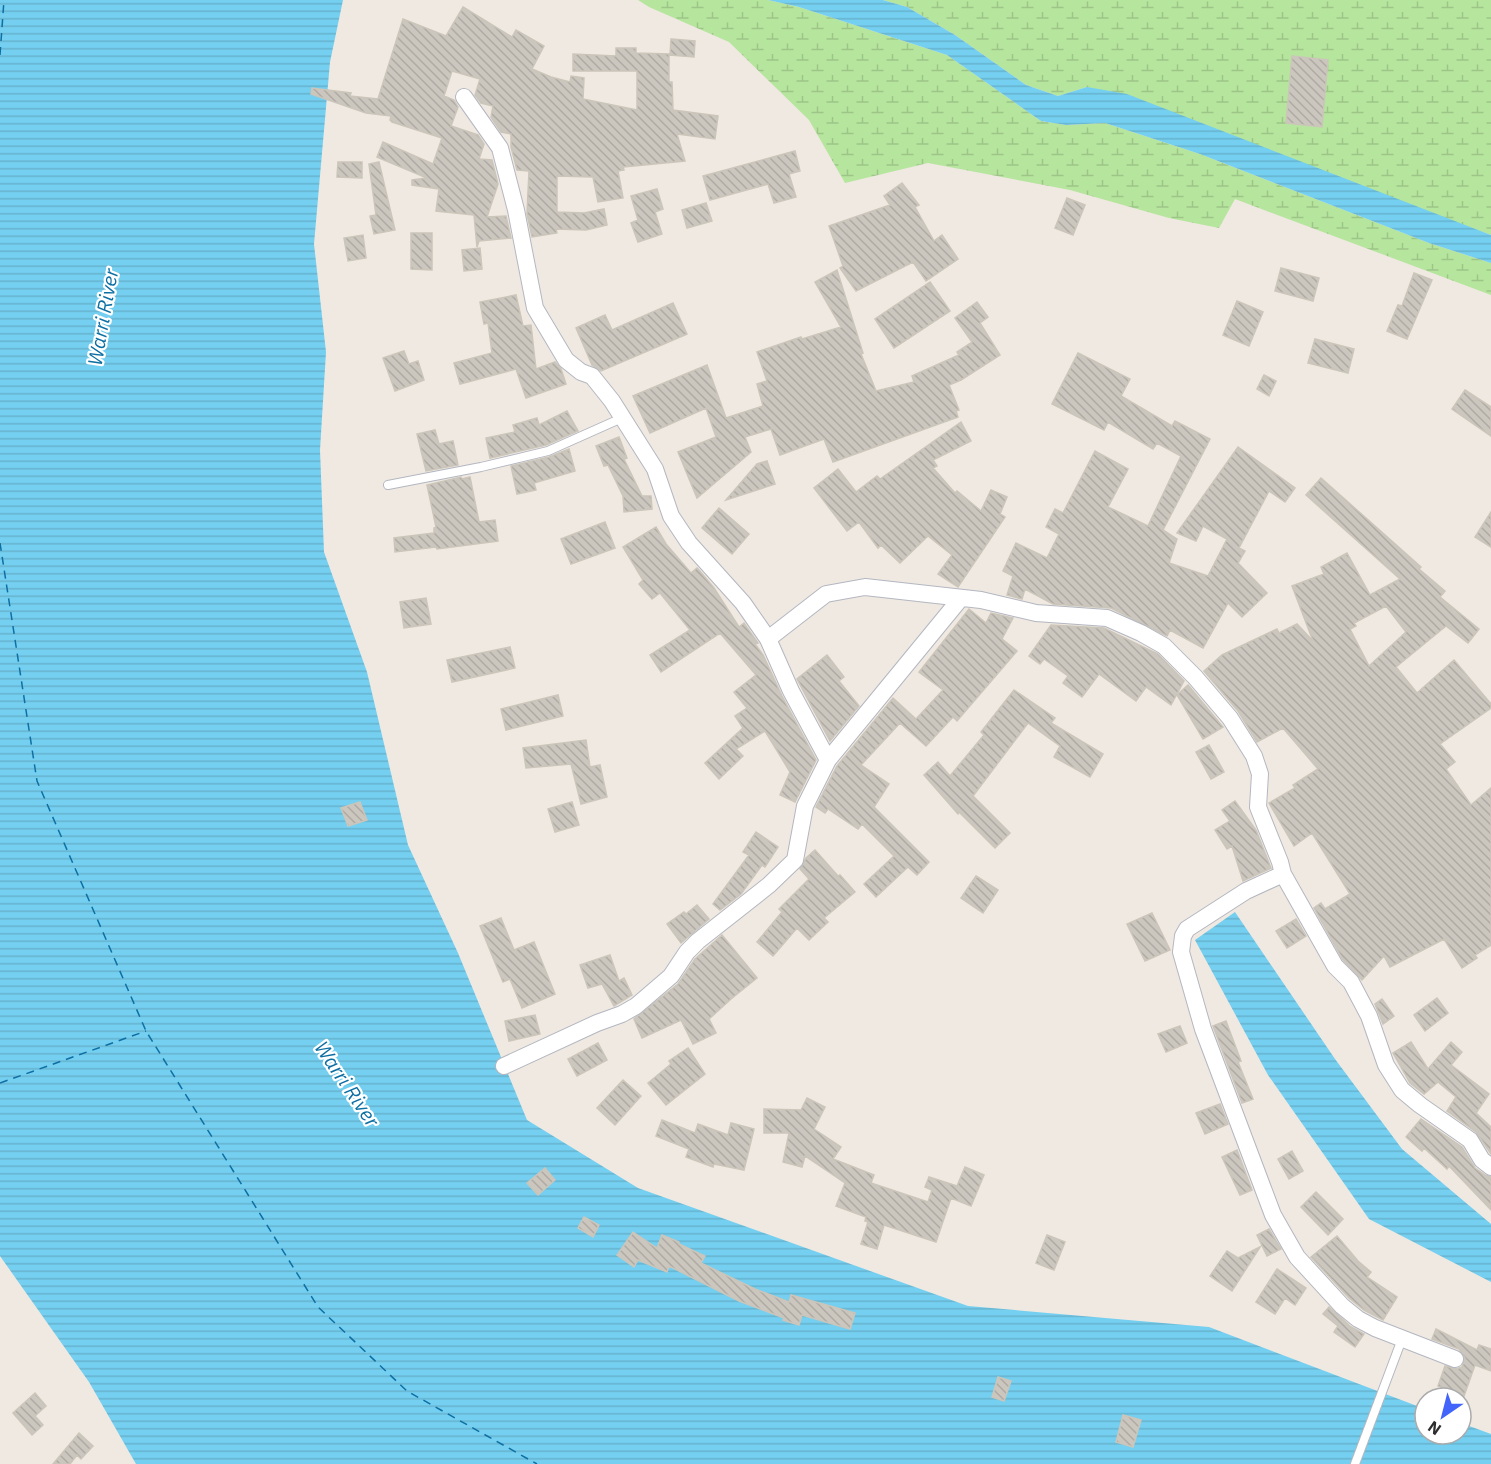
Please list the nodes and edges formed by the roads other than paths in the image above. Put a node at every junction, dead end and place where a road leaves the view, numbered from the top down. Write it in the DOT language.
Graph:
graph roads {
  1 [pos="464,97"];
  2 [pos="622,418"];
  3 [pos="388,485"];
  4 [pos="961,598"];
  5 [pos="768,639"];
  6 [pos="828,760"];
  7 [pos="1283,874"];
  8 [pos="504,1066"];
  9 [pos="1491,1167"];
  10 [pos="1402,1339"];
  11 [pos="1455,1359"];
  12 [pos="1355,1464"];
  1 -- 2 [label="street"];
  2 -- 3 [label="lane"];
  2 -- 5 [label="street"];
  4 -- 5 [label="street"];
  4 -- 6 [label="street"];
  4 -- 7 [label="street"];
  5 -- 6 [label="street"];
  6 -- 8 [label="street"];
  7 -- 9 [label="street"];
  7 -- 10 [label="street"];
  10 -- 11 [label="street"];
  10 -- 12 [label="lane"];
}
